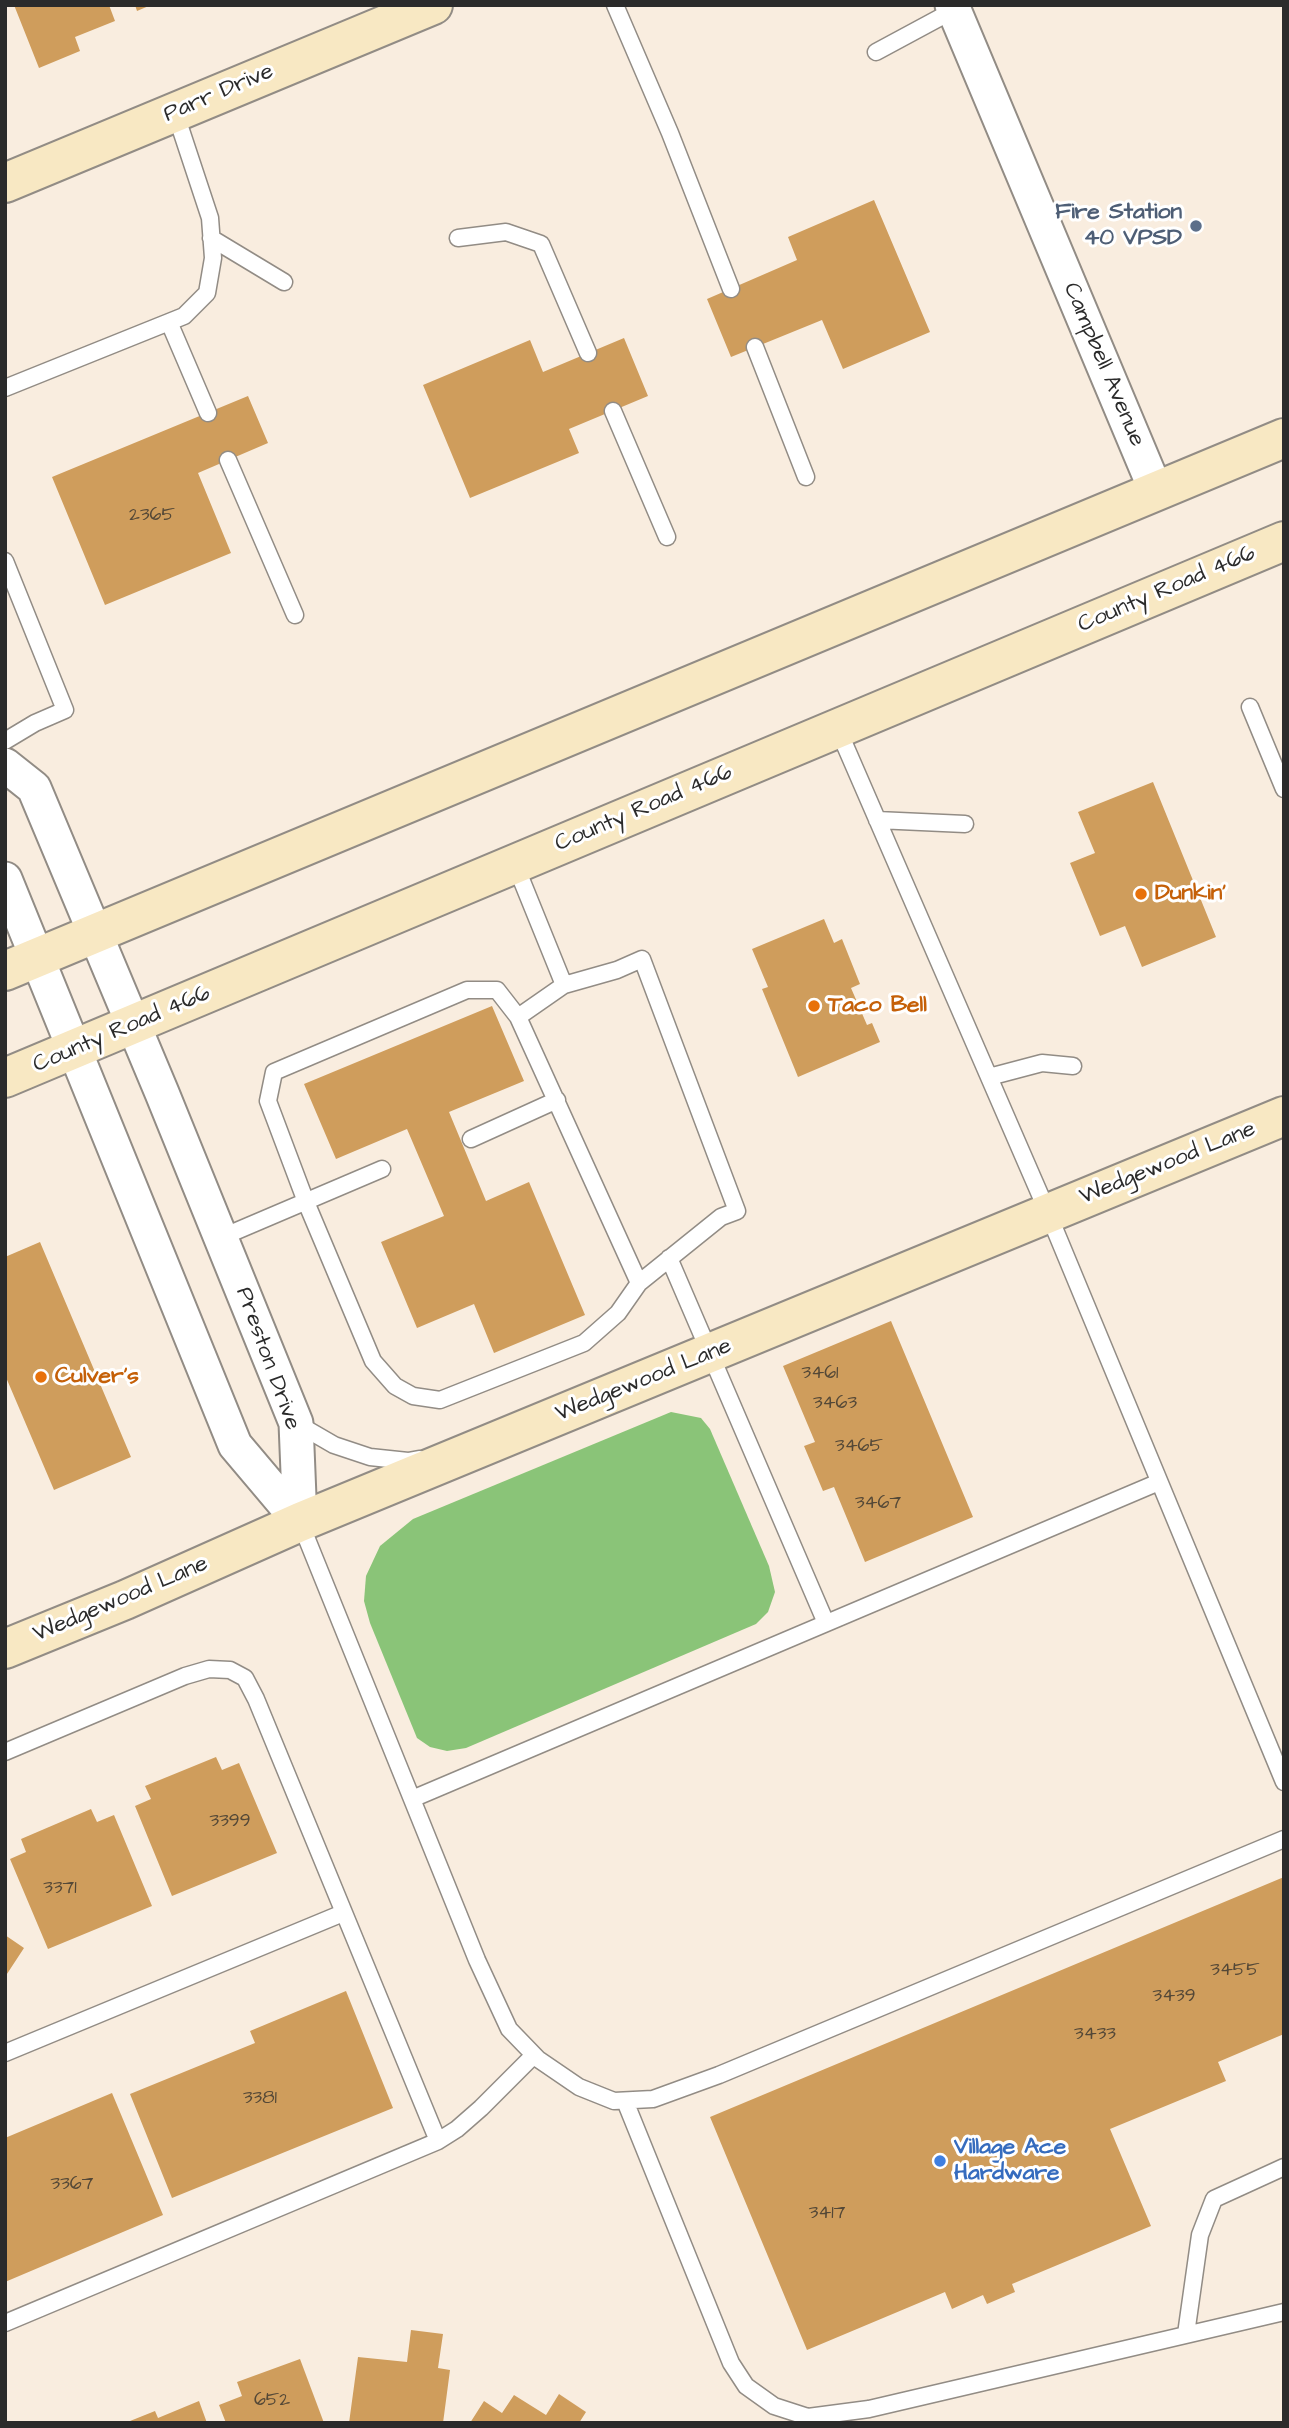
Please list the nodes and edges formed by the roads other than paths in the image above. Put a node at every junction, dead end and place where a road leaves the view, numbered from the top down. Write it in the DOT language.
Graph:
graph roads {
  1 [pos="433,5"];
  2 [pos="615,5"];
  3 [pos="953,8"];
  4 [pos="876,52"];
  5 [pos="175,113"];
  6 [pos="5,183"];
  7 [pos="211,238"];
  8 [pos="458,238"];
  9 [pos="284,282"];
  10 [pos="731,289"];
  11 [pos="169,323"];
  12 [pos="755,347"];
  13 [pos="588,353"];
  14 [pos="5,388"];
  15 [pos="613,411"];
  16 [pos="208,413"];
  17 [pos="1284,438"];
  18 [pos="228,460"];
  19 [pos="806,477"];
  20 [pos="1156,491"];
  21 [pos="667,537"];
  22 [pos="1284,541"];
  23 [pos="5,561"];
  24 [pos="295,615"];
  25 [pos="1250,707"];
  26 [pos="837,727"];
  27 [pos="5,741"];
  28 [pos="5,765"];
  29 [pos="1284,789"];
  30 [pos="877,820"];
  31 [pos="965,824"];
  32 [pos="515,864"];
  33 [pos="5,878"];
  34 [pos="97,933"];
  35 [pos="22,964"];
  36 [pos="564,985"];
  37 [pos="518,1017"];
  38 [pos="135,1026"];
  39 [pos="76,1049"];
  40 [pos="1073,1066"];
  41 [pos="989,1077"];
  42 [pos="5,1079"];
  43 [pos="557,1100"];
  44 [pos="1284,1116"];
  45 [pos="471,1139"];
  46 [pos="382,1169"];
  47 [pos="306,1202"];
  48 [pos="1048,1213"];
  49 [pos="220,1238"];
  50 [pos="670,1258"];
  51 [pos="639,1283"];
  52 [pos="711,1353"];
  53 [pos="296,1423"];
  54 [pos="484,1447"];
  55 [pos="1160,1482"];
  56 [pos="300,1522"];
  57 [pos="826,1623"];
  58 [pos="5,1649"];
  59 [pos="5,1752"];
  60 [pos="1284,1782"];
  61 [pos="412,1799"];
  62 [pos="1284,1839"];
  63 [pos="343,1913"];
  64 [pos="5,2053"];
  65 [pos="534,2055"];
  66 [pos="625,2101"];
  67 [pos="438,2141"];
  68 [pos="1284,2167"];
  69 [pos="1284,2312"];
  70 [pos="5,2323"];
  71 [pos="1186,2334"];
  1 -- 5 [label="main road, Parr Drive"];
  2 -- 10 [label="lane"];
  3 -- 4 [label="lane"];
  3 -- 20 [label="street, Campbell Avenue"];
  5 -- 6 [label="main road, Parr Drive"];
  5 -- 7 [label="lane"];
  7 -- 9 [label="lane"];
  7 -- 11 [label="lane"];
  8 -- 13 [label="lane"];
  11 -- 14 [label="lane"];
  11 -- 16 [label="lane"];
  12 -- 19 [label="lane"];
  15 -- 21 [label="lane"];
  17 -- 20 [label="main road"];
  18 -- 24 [label="lane"];
  20 -- 34 [label="main road"];
  22 -- 26 [label="main road, County Road 466"];
  23 -- 27 [label="lane"];
  25 -- 29 [label="lane"];
  26 -- 30 [label="lane"];
  26 -- 32 [label="main road, County Road 466"];
  28 -- 34 [label="street"];
  30 -- 31 [label="lane"];
  30 -- 41 [label="lane"];
  32 -- 36 [label="lane"];
  32 -- 38 [label="main road, County Road 466"];
  33 -- 35 [label="street"];
  34 -- 35 [label="main road"];
  34 -- 38 [label="street, Preston Drive"];
  35 -- 39 [label="street"];
  36 -- 37 [label="lane"];
  36 -- 50 [label="lane"];
  37 -- 43 [label="lane"];
  37 -- 47 [label="lane"];
  38 -- 39 [label="main road, County Road 466"];
  38 -- 49 [label="street, Preston Drive"];
  39 -- 42 [label="main road, County Road 466"];
  39 -- 56 [label="street"];
  40 -- 41 [label="lane"];
  41 -- 48 [label="lane"];
  43 -- 45 [label="lane"];
  43 -- 51 [label="lane"];
  44 -- 48 [label="main road, Wedgewood Lane"];
  46 -- 47 [label="lane"];
  47 -- 49 [label="lane"];
  47 -- 51 [label="lane"];
  48 -- 52 [label="main road, Wedgewood Lane"];
  48 -- 55 [label="lane"];
  49 -- 53 [label="street, Preston Drive"];
  50 -- 51 [label="lane"];
  50 -- 52 [label="lane"];
  52 -- 54 [label="main road, Wedgewood Lane"];
  52 -- 57 [label="lane"];
  53 -- 54 [label="lane"];
  53 -- 56 [label="street, Preston Drive"];
  54 -- 56 [label="main road, Wedgewood Lane"];
  55 -- 57 [label="lane"];
  55 -- 60 [label="lane"];
  56 -- 58 [label="main road, Wedgewood Lane"];
  56 -- 61 [label="lane"];
  57 -- 61 [label="lane"];
  59 -- 63 [label="lane"];
  61 -- 65 [label="lane"];
  62 -- 66 [label="lane"];
  63 -- 64 [label="lane"];
  63 -- 67 [label="lane"];
  65 -- 66 [label="lane"];
  65 -- 67 [label="lane"];
  66 -- 71 [label="lane"];
  67 -- 70 [label="lane"];
  68 -- 71 [label="lane"];
  69 -- 71 [label="lane"];
}
